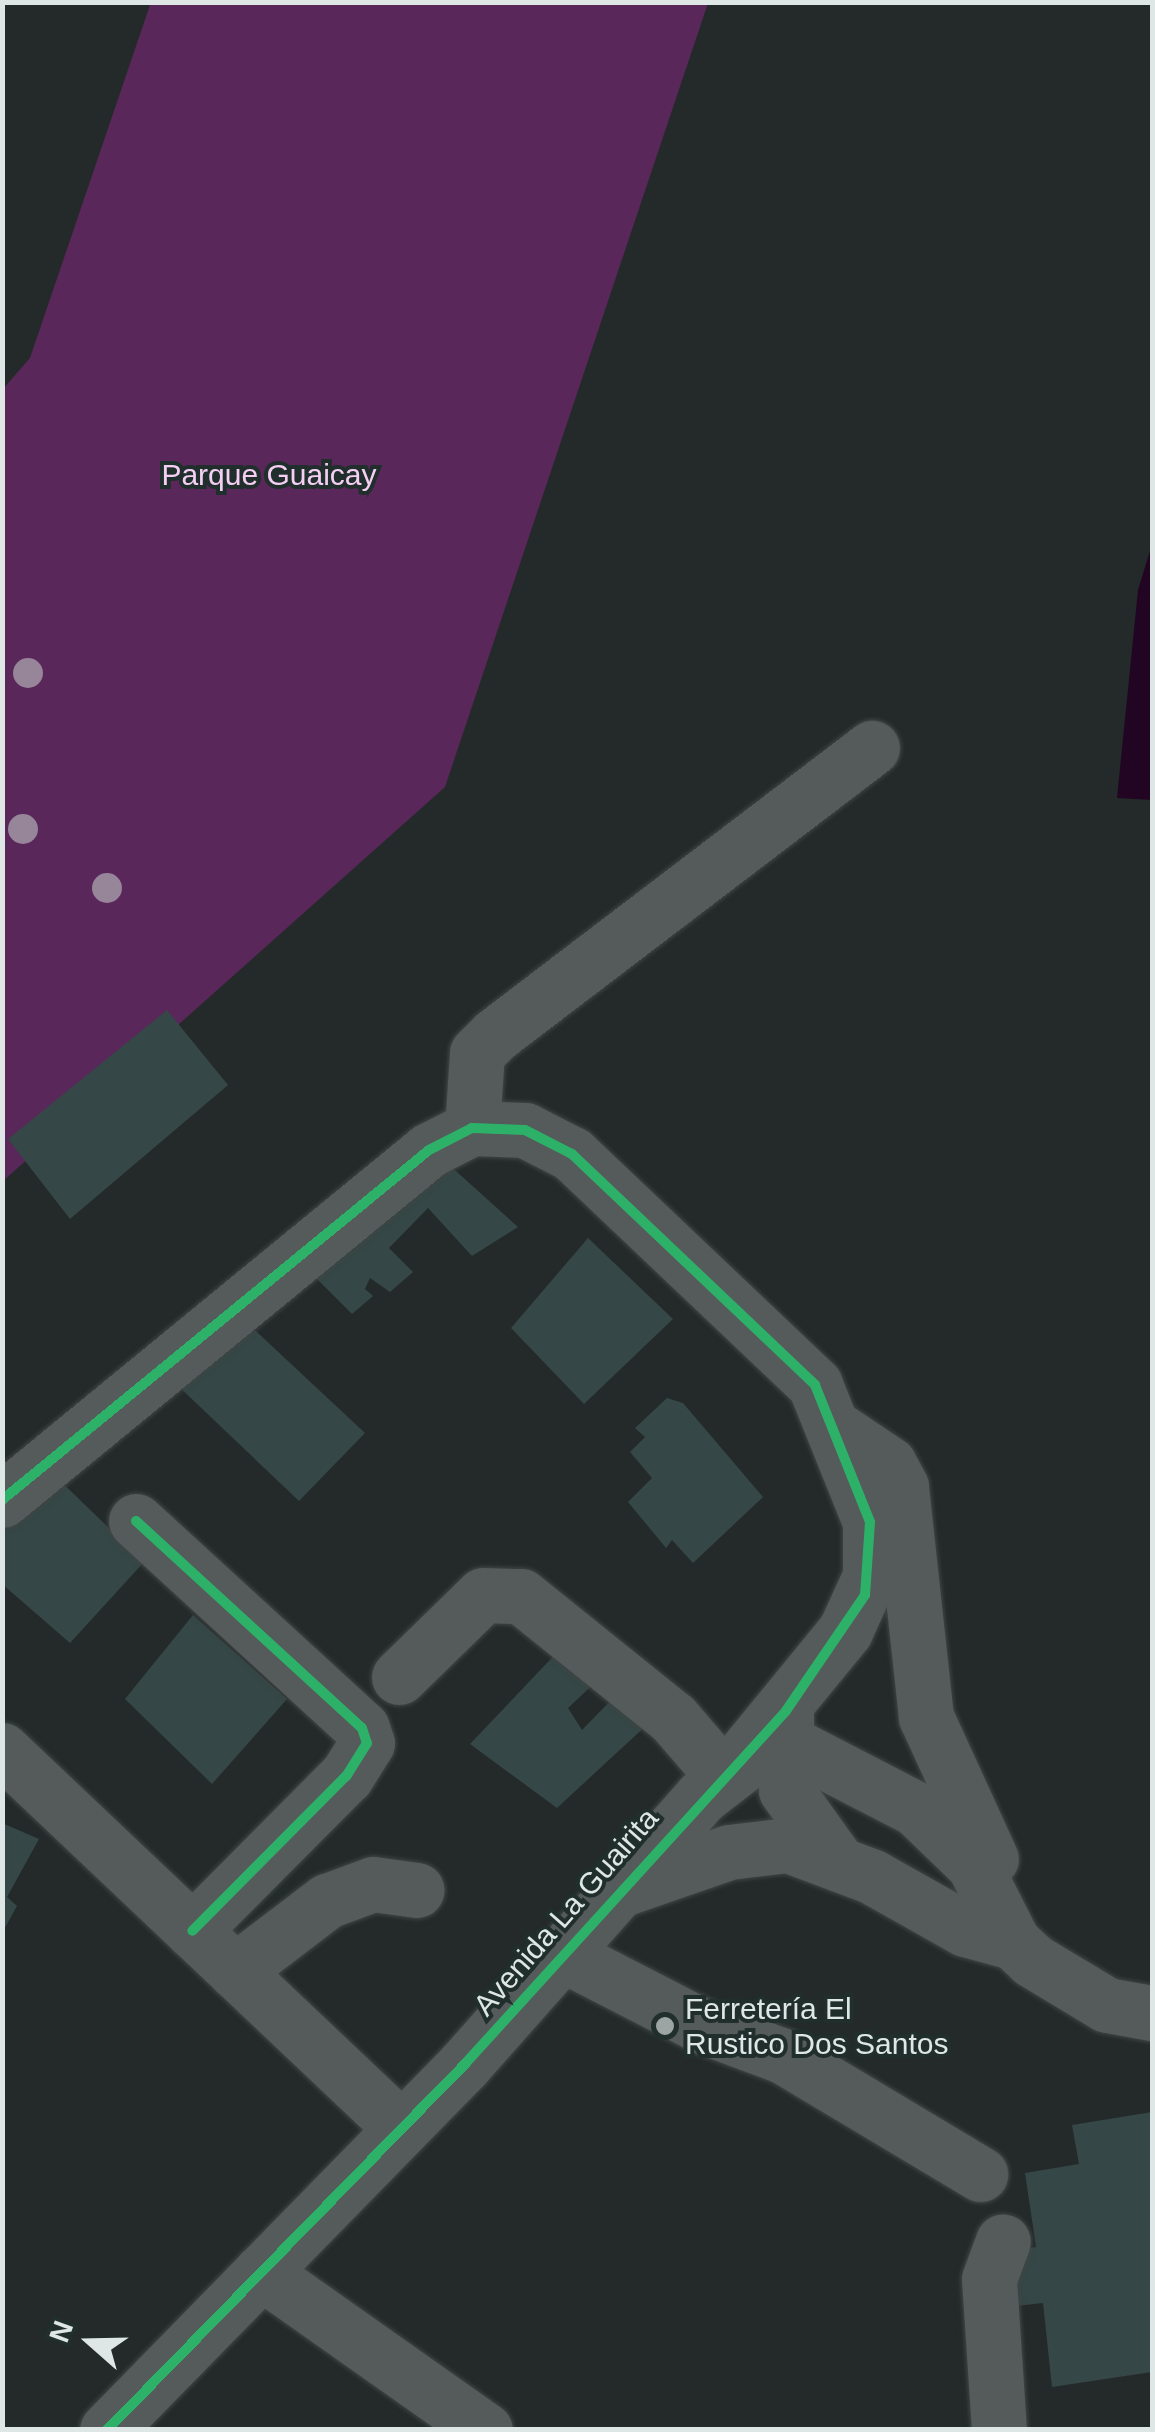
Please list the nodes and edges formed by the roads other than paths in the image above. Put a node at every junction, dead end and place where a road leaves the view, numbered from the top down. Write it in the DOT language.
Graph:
graph roads {
  1 [pos="872,748"];
  2 [pos="472,1128"];
  3 [pos="834,1426"];
  4 [pos="2,1500"];
  5 [pos="136,1521"];
  6 [pos="399,1677"];
  7 [pos="784,1730"];
  8 [pos="2,1750"];
  9 [pos="727,1772"];
  10 [pos="838,1864"];
  11 [pos="625,1888"];
  12 [pos="417,1890"];
  13 [pos="192,1931"];
  14 [pos="1013,1942"];
  15 [pos="564,1955"];
  16 [pos="235,1971"];
  17 [pos="1152,2013"];
  18 [pos="399,2126"];
  19 [pos="980,2174"];
  20 [pos="1002,2241"];
  21 [pos="261,2272"];
  22 [pos="107,2430"];
  23 [pos="486,2430"];
  24 [pos="999,2430"];
  1 -- 2 [label="street"];
  2 -- 3 [label="street"];
  2 -- 4 [label="street"];
  3 -- 7 [label="street"];
  3 -- 14 [label="street"];
  5 -- 13 [label="street"];
  6 -- 9 [label="street"];
  7 -- 9 [label="street, Avenida La Guairita"];
  7 -- 10 [label="street"];
  7 -- 14 [label="street, Avenida La Guairita"];
  8 -- 13 [label="street"];
  9 -- 11 [label="street, Avenida La Guairita"];
  10 -- 11 [label="street, Avenida La Guairita"];
  10 -- 14 [label="street, Avenida La Guairita"];
  11 -- 15 [label="street, Avenida La Guairita"];
  12 -- 16 [label="street"];
  13 -- 16 [label="street"];
  14 -- 17 [label="street, Avenida La Guairita"];
  15 -- 18 [label="street, Avenida La Guairita"];
  15 -- 19 [label="street"];
  16 -- 18 [label="street"];
  18 -- 21 [label="street, Avenida La Guairita"];
  20 -- 24 [label="street"];
  21 -- 22 [label="street, Avenida La Guairita"];
  21 -- 23 [label="street"];
}
